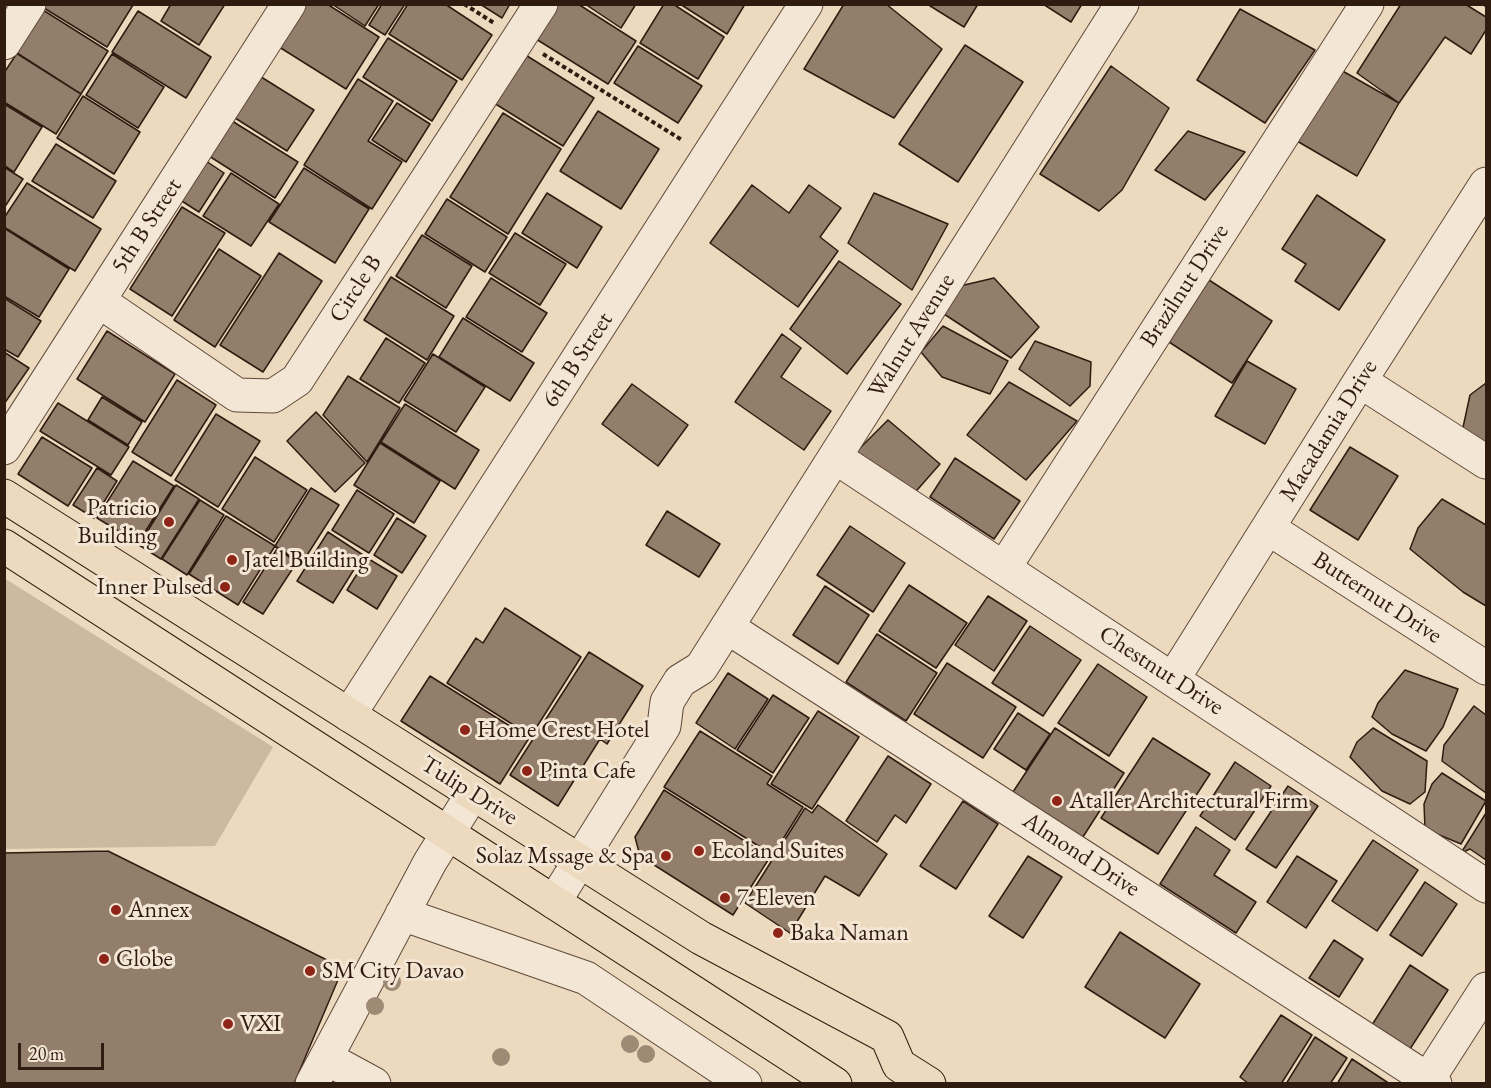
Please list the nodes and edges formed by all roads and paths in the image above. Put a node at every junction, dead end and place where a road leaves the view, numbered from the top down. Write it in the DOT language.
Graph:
graph roads {
  1 [pos="29,4"];
  2 [pos="289,4"];
  3 [pos="464,4"];
  4 [pos="541,4"];
  5 [pos="806,4"];
  6 [pos="1122,4"];
  7 [pos="1367,4"];
  8 [pos="519,38"];
  9 [pos="4,43"];
  10 [pos="708,156"];
  11 [pos="1486,184"];
  12 [pos="99,302"];
  13 [pos="1360,381"];
  14 [pos="4,448"];
  15 [pos="835,457"];
  16 [pos="1486,462"];
  17 [pos="4,496"];
  18 [pos="1268,528"];
  19 [pos="4,546"];
  20 [pos="1004,568"];
  21 [pos="727,627"];
  22 [pos="1486,668"];
  23 [pos="1173,679"];
  24 [pos="349,715"];
  25 [pos="473,793"];
  26 [pos="449,832"];
  27 [pos="580,861"];
  28 [pos="1486,886"];
  29 [pos="554,902"];
  30 [pos="402,914"];
  31 [pos="701,938"];
  32 [pos="675,979"];
  33 [pos="1486,989"];
  34 [pos="319,1071"];
  35 [pos="1429,1082"];
  36 [pos="374,1083"];
  37 [pos="746,1083"];
  38 [pos="835,1083"];
  39 [pos="929,1083"];
  1 -- 9 [label="street"];
  2 -- 12 [label="street, 5th B Street"];
  3 -- 8 [label="path"];
  4 -- 8 [label="street, Circle B"];
  5 -- 10 [label="street, 6th B Street"];
  6 -- 15 [label="street, Walnut Avenue"];
  7 -- 20 [label="street, Brazilnut Drive"];
  8 -- 10 [label="path"];
  8 -- 12 [label="street, Circle B"];
  10 -- 24 [label="street, 6th B Street"];
  11 -- 13 [label="street, Macadamia Drive"];
  12 -- 14 [label="street, 5th B Street"];
  13 -- 16 [label="street"];
  13 -- 18 [label="street, Macadamia Drive"];
  15 -- 20 [label="street, Chestnut Drive"];
  15 -- 21 [label="street, Walnut Avenue"];
  17 -- 24 [label="main road, Tulip Drive"];
  18 -- 22 [label="street, Butternut Drive"];
  18 -- 23 [label="street, Macadamia Drive"];
  19 -- 26 [label="main road, Tulip Drive"];
  20 -- 23 [label="street, Chestnut Drive"];
  21 -- 27 [label="street, Walnut Avenue"];
  21 -- 35 [label="street, Almond Drive"];
  23 -- 28 [label="street, Chestnut Drive"];
  24 -- 25 [label="main road, Tulip Drive"];
  25 -- 26 [label="street"];
  25 -- 27 [label="main road, Tulip Drive"];
  26 -- 29 [label="main road, Tulip Drive"];
  26 -- 30 [label="street"];
  27 -- 29 [label="street, Walnut Avenue"];
  27 -- 31 [label="main road, Tulip Drive"];
  29 -- 32 [label="main road, Tulip Drive"];
  30 -- 34 [label="street"];
  30 -- 37 [label="street"];
  31 -- 32 [label="main road"];
  31 -- 39 [label="main road, Tulip Drive"];
  32 -- 38 [label="main road, Tulip Drive"];
  33 -- 35 [label="street"];
  34 -- 36 [label="street"];
}
